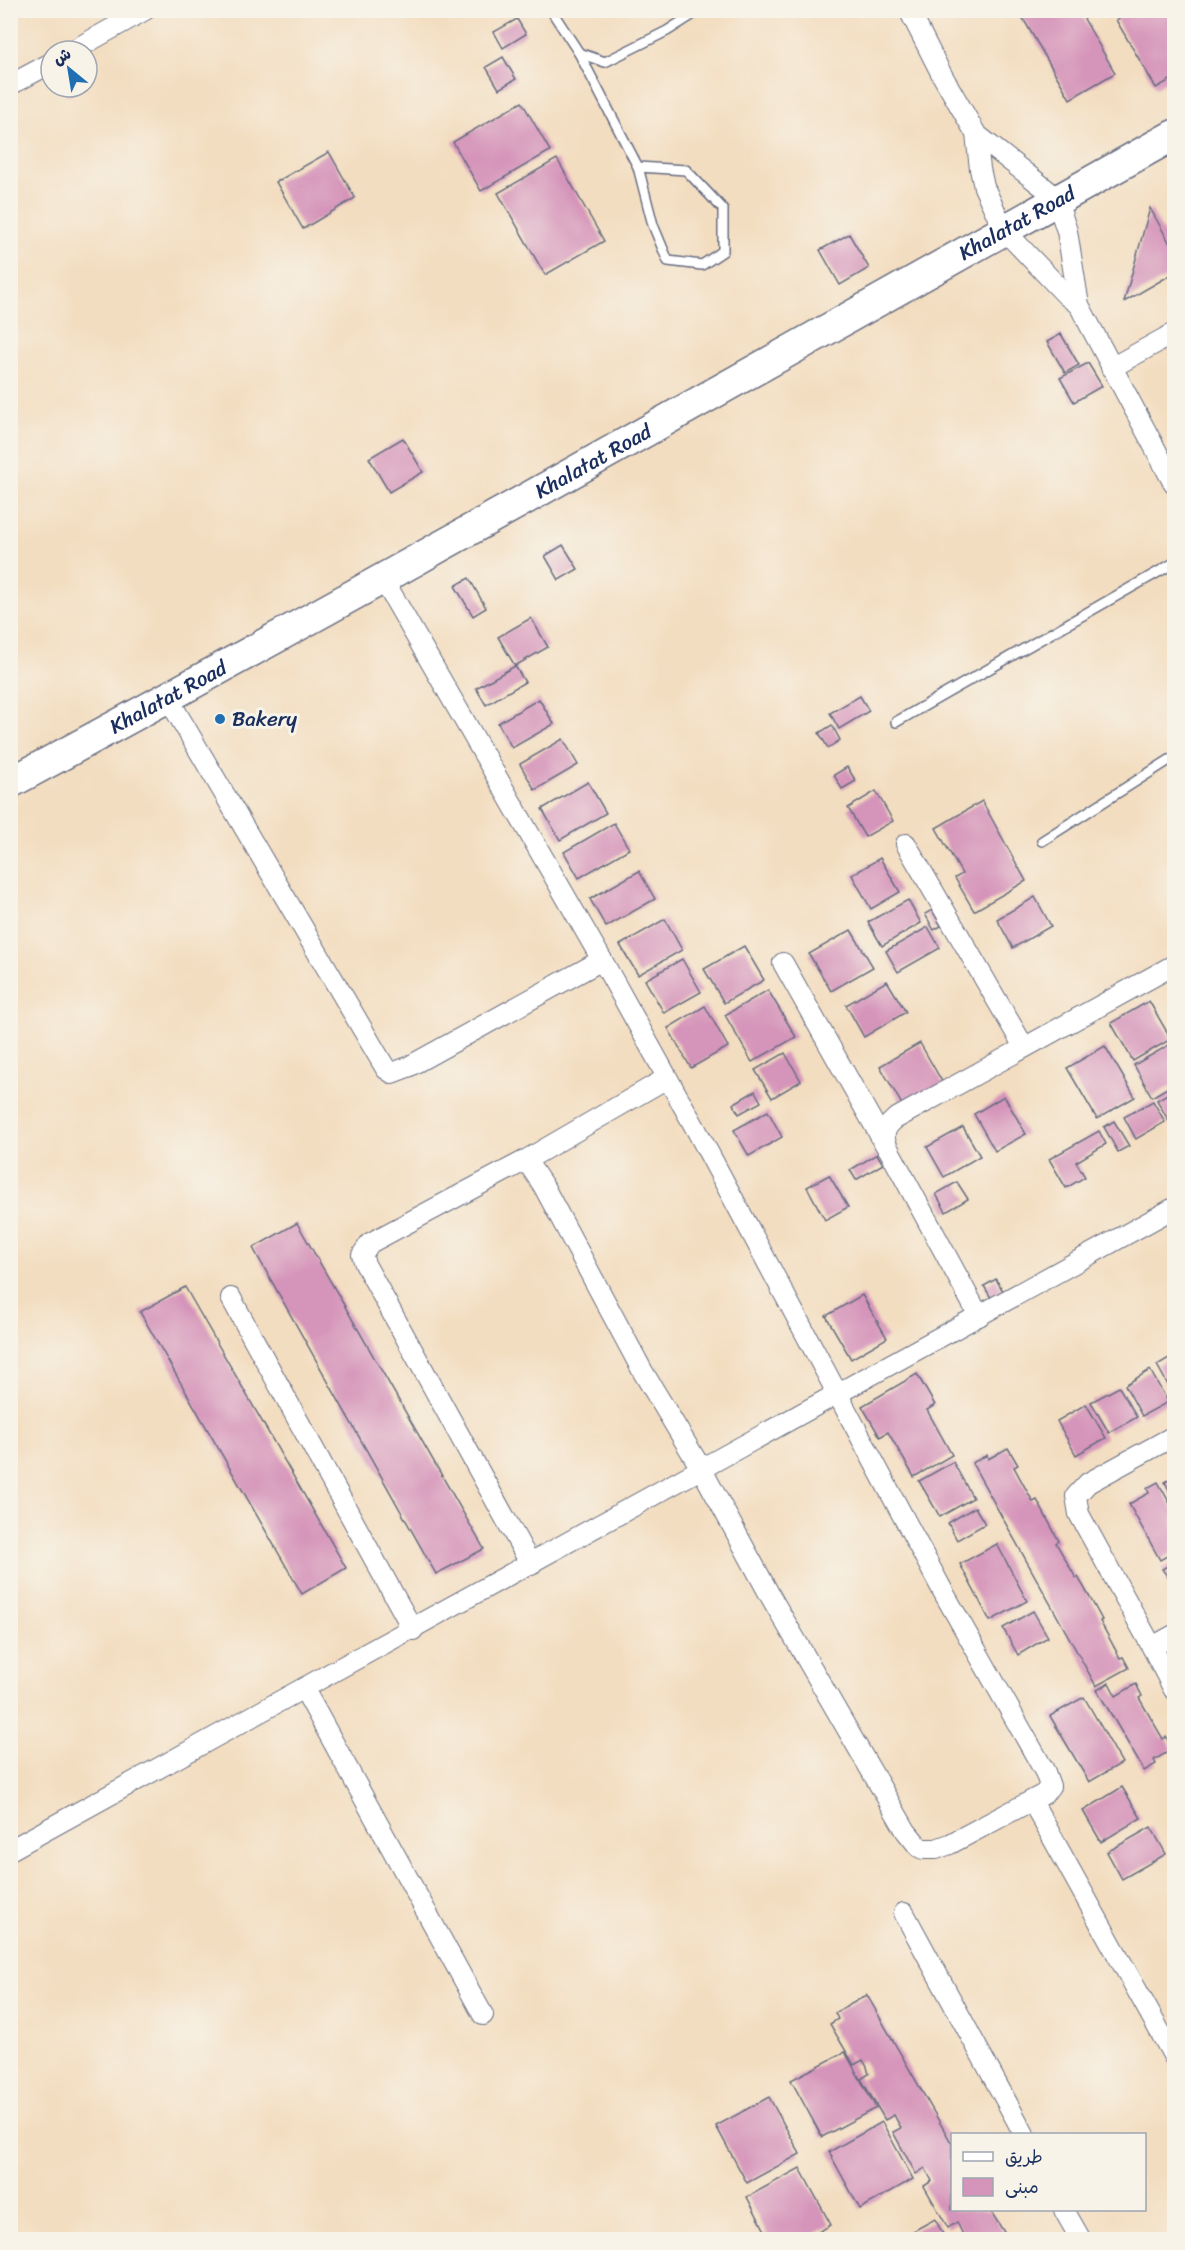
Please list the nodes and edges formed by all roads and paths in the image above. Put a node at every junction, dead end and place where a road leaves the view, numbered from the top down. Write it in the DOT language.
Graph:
graph roads {
  1 [pos="145,10"];
  2 [pos="551,10"];
  3 [pos="699,10"];
  4 [pos="909,10"];
  5 [pos="93,39"];
  6 [pos="579,53"];
  7 [pos="39,70"];
  8 [pos="10,86"];
  9 [pos="976,134"];
  10 [pos="1174,135"];
  11 [pos="638,167"];
  12 [pos="1057,201"];
  13 [pos="1004,230"];
  14 [pos="1079,305"];
  15 [pos="1174,333"];
  16 [pos="1111,368"];
  17 [pos="1174,484"];
  18 [pos="1174,563"];
  19 [pos="383,579"];
  20 [pos="168,698"];
  21 [pos="896,723"];
  22 [pos="1174,757"];
  23 [pos="10,783"];
  24 [pos="1042,841"];
  25 [pos="906,844"];
  26 [pos="603,960"];
  27 [pos="783,963"];
  28 [pos="1174,964"];
  29 [pos="1024,1047"];
  30 [pos="667,1078"];
  31 [pos="888,1148"];
  32 [pos="526,1160"];
  33 [pos="1174,1208"];
  34 [pos="231,1298"];
  35 [pos="979,1316"];
  36 [pos="838,1395"];
  37 [pos="1174,1436"];
  38 [pos="702,1470"];
  39 [pos="531,1565"];
  40 [pos="413,1630"];
  41 [pos="1174,1635"];
  42 [pos="1152,1647"];
  43 [pos="304,1689"];
  44 [pos="1174,1690"];
  45 [pos="1032,1801"];
  46 [pos="10,1850"];
  47 [pos="904,1913"];
  48 [pos="483,2015"];
  49 [pos="1174,2057"];
  50 [pos="1023,2133"];
  51 [pos="1066,2211"];
  52 [pos="1081,2240"];
  1 -- 5 [label="street"];
  2 -- 6 [label="lane"];
  3 -- 6 [label="lane"];
  4 -- 9 [label="street"];
  6 -- 11 [label="lane"];
  7 -- 8 [label="street"];
  9 -- 12 [label="street"];
  9 -- 13 [label="street"];
  10 -- 12 [label="main road, Khalatat Road"];
  11 -- 11 [label="lane"];
  12 -- 13 [label="main road, Khalatat Road"];
  12 -- 14 [label="street"];
  13 -- 14 [label="street"];
  13 -- 19 [label="main road, Khalatat Road"];
  14 -- 16 [label="street"];
  15 -- 16 [label="street"];
  16 -- 17 [label="street"];
  18 -- 21 [label="lane"];
  19 -- 20 [label="main road, Khalatat Road"];
  19 -- 26 [label="street"];
  20 -- 23 [label="main road, Khalatat Road"];
  20 -- 26 [label="street"];
  22 -- 24 [label="lane"];
  25 -- 29 [label="street"];
  26 -- 30 [label="street"];
  27 -- 31 [label="street"];
  28 -- 29 [label="street"];
  29 -- 31 [label="street"];
  30 -- 32 [label="street"];
  30 -- 36 [label="street"];
  31 -- 35 [label="street"];
  32 -- 38 [label="street"];
  32 -- 39 [label="street"];
  33 -- 35 [label="street"];
  34 -- 40 [label="street"];
  35 -- 36 [label="street"];
  36 -- 38 [label="street"];
  36 -- 45 [label="street"];
  37 -- 42 [label="street"];
  38 -- 39 [label="street"];
  38 -- 45 [label="street"];
  39 -- 40 [label="street"];
  40 -- 43 [label="street"];
  41 -- 42 [label="street"];
  42 -- 44 [label="street"];
  43 -- 46 [label="street"];
  43 -- 48 [label="street"];
  45 -- 49 [label="street"];
  47 -- 50 [label="street"];
  51 -- 52 [label="street"];
}
